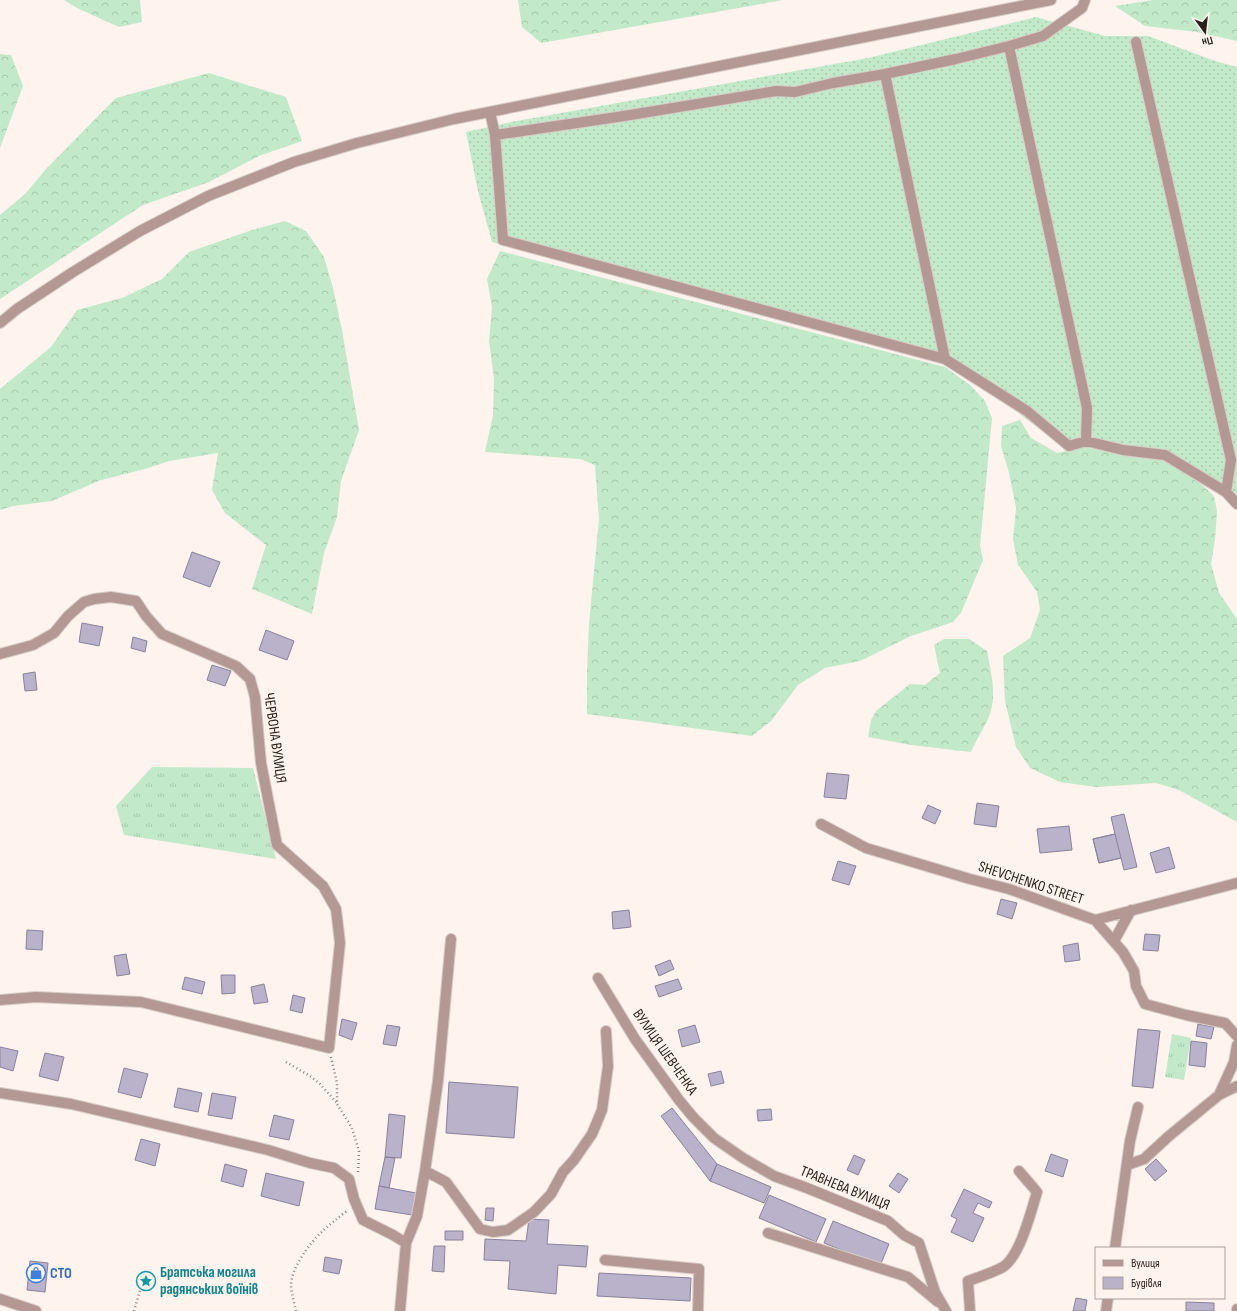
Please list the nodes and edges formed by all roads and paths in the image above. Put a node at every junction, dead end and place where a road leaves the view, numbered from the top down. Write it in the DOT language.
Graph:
graph roads {
  1 [pos="1051,0"];
  2 [pos="1085,0"];
  3 [pos="1136,42"];
  4 [pos="1010,51"];
  5 [pos="884,74"];
  6 [pos="490,112"];
  7 [pos="495,135"];
  8 [pos="0,323"];
  9 [pos="945,359"];
  10 [pos="1086,441"];
  11 [pos="1226,492"];
  12 [pos="1237,504"];
  13 [pos="0,654"];
  14 [pos="822,824"];
  15 [pos="1237,883"];
  16 [pos="1131,910"];
  17 [pos="1096,920"];
  18 [pos="451,939"];
  19 [pos="1114,941"];
  20 [pos="598,978"];
  21 [pos="0,1000"];
  22 [pos="606,1031"];
  23 [pos="1237,1036"];
  24 [pos="1237,1045"];
  25 [pos="329,1048"];
  26 [pos="286,1062"];
  27 [pos="1237,1086"];
  28 [pos="0,1093"];
  29 [pos="1219,1095"];
  30 [pos="337,1104"];
  31 [pos="1138,1107"];
  32 [pos="714,1138"];
  33 [pos="1127,1165"];
  34 [pos="425,1171"];
  35 [pos="1019,1171"];
  36 [pos="353,1194"];
  37 [pos="768,1233"];
  38 [pos="406,1243"];
  39 [pos="1115,1247"];
  40 [pos="605,1260"];
  41 [pos="141,1287"];
  42 [pos="0,1298"];
  43 [pos="1108,1299"];
  44 [pos="945,1309"];
  45 [pos="36,1311"];
  46 [pos="134,1311"];
  47 [pos="296,1311"];
  48 [pos="400,1311"];
  49 [pos="698,1311"];
  50 [pos="970,1311"];
  51 [pos="1106,1311"];
  1 -- 6 [label="street"];
  2 -- 5 [label="street"];
  3 -- 11 [label="street"];
  4 -- 10 [label="street"];
  5 -- 7 [label="street"];
  5 -- 9 [label="street"];
  6 -- 7 [label="street"];
  6 -- 8 [label="street"];
  7 -- 9 [label="street"];
  9 -- 10 [label="street"];
  10 -- 11 [label="street"];
  11 -- 12 [label="street"];
  13 -- 25 [label="street, ЧЕРВОНА ВУЛИЦЯ"];
  14 -- 17 [label="street, SHEVCHENKO STREET"];
  15 -- 16 [label="street, SHEVCHENKO STREET"];
  16 -- 17 [label="street, SHEVCHENKO STREET"];
  16 -- 19 [label="street"];
  17 -- 19 [label="street"];
  18 -- 34 [label="street"];
  19 -- 23 [label="street"];
  20 -- 32 [label="street, ВУЛИЦЯ ШЕВЧЕНКА"];
  21 -- 25 [label="street"];
  22 -- 34 [label="street"];
  24 -- 29 [label="street"];
  25 -- 30 [label="path"];
  26 -- 30 [label="path"];
  27 -- 29 [label="street"];
  28 -- 36 [label="street"];
  29 -- 33 [label="street"];
  30 -- 36 [label="path"];
  31 -- 33 [label="street"];
  32 -- 44 [label="street, ТРАВНЕВА ВУЛИЦЯ"];
  33 -- 39 [label="street"];
  34 -- 38 [label="street"];
  35 -- 50 [label="street"];
  36 -- 38 [label="street"];
  36 -- 47 [label="path"];
  37 -- 44 [label="street"];
  38 -- 48 [label="street"];
  40 -- 49 [label="street"];
  41 -- 46 [label="path"];
  42 -- 45 [label="street"];
  43 -- 51 [label="street"];
}
